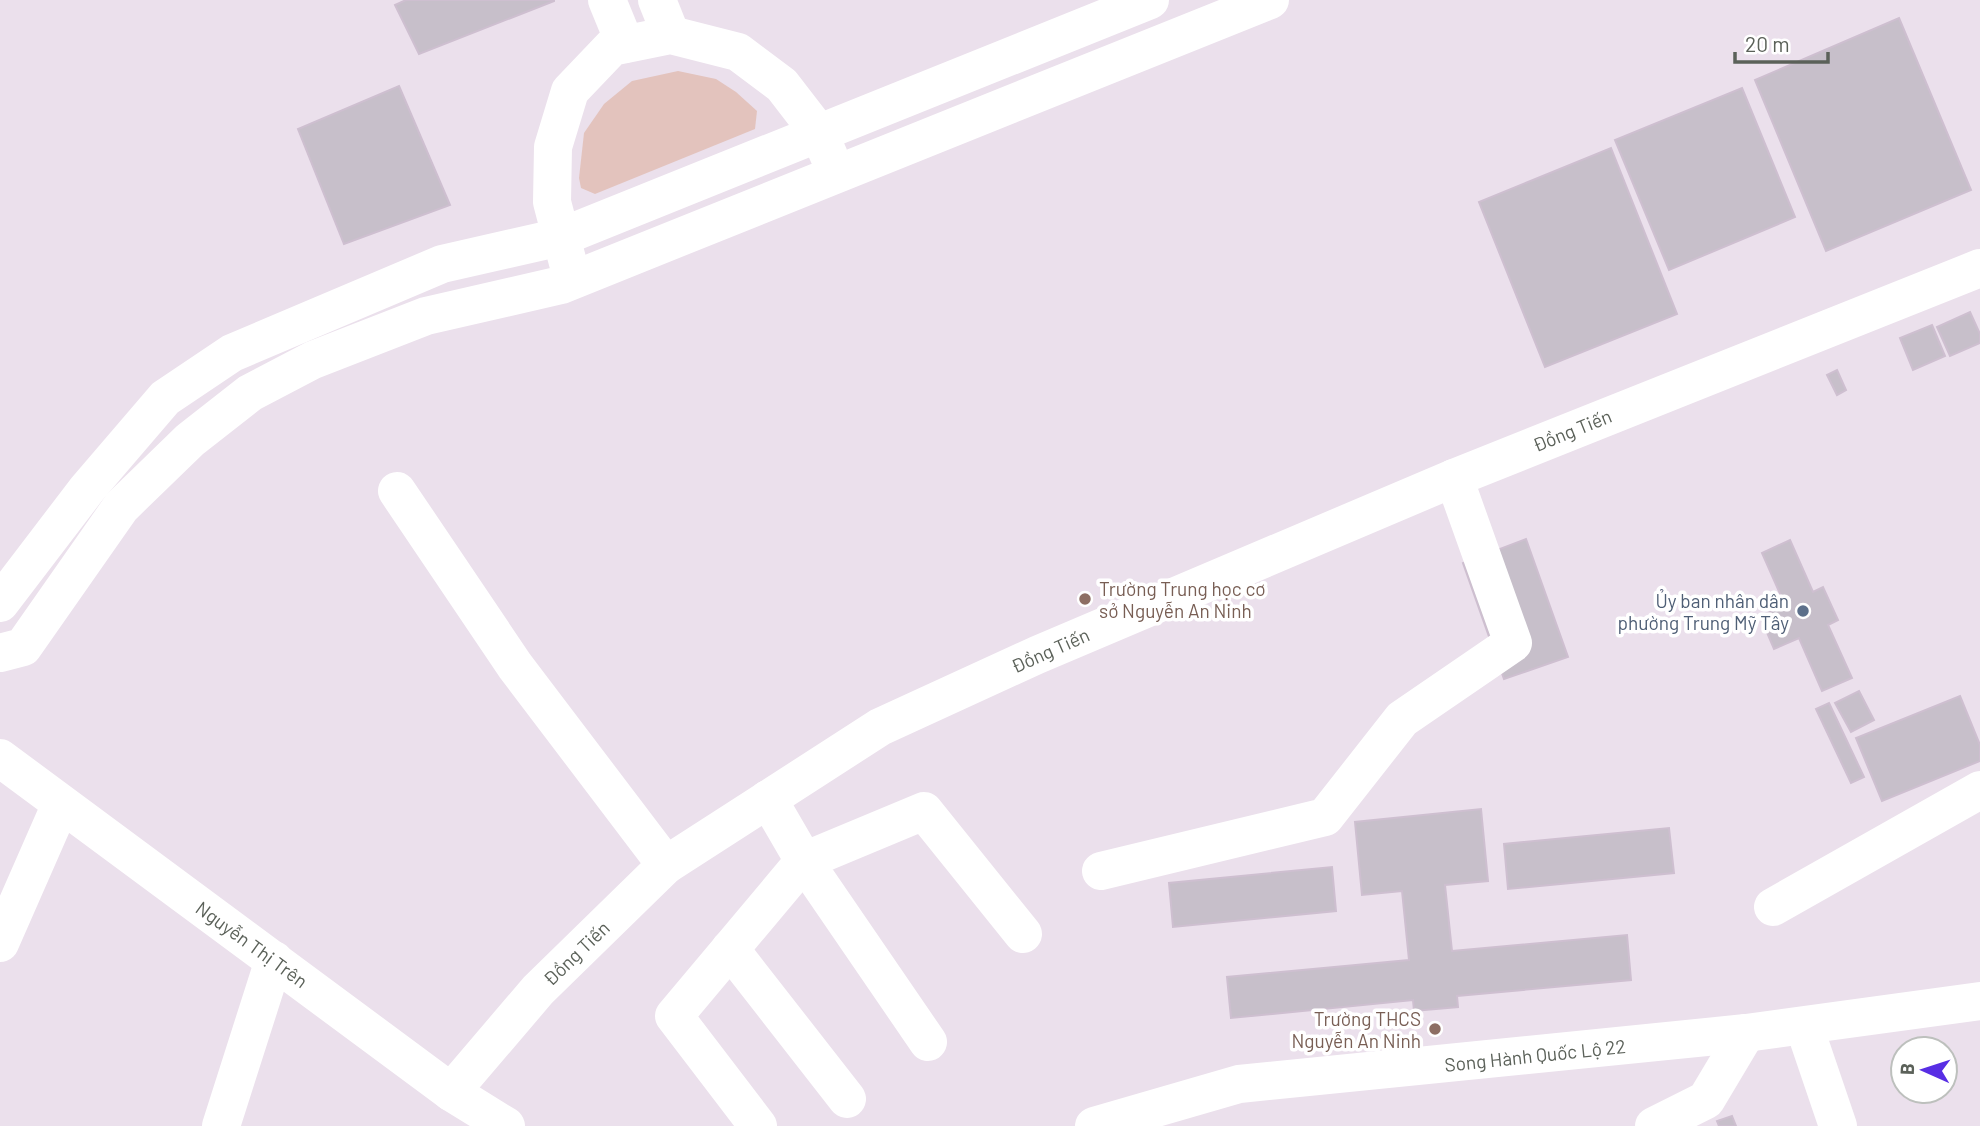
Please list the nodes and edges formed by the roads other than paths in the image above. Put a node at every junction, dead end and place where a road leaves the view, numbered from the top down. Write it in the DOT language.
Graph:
graph roads {
  1 [pos="607,0"];
  2 [pos="657,0"];
  3 [pos="1150,0"];
  4 [pos="1270,0"];
  5 [pos="1223,9"];
  6 [pos="671,35"];
  7 [pos="625,44"];
  8 [pos="818,133"];
  9 [pos="838,174"];
  10 [pos="561,237"];
  11 [pos="1980,268"];
  12 [pos="573,280"];
  13 [pos="1454,478"];
  14 [pos="397,491"];
  15 [pos="0,604"];
  16 [pos="8,643"];
  17 [pos="0,758"];
  18 [pos="1980,790"];
  19 [pos="768,799"];
  20 [pos="61,804"];
  21 [pos="804,861"];
  22 [pos="666,865"];
  23 [pos="1101,871"];
  24 [pos="1773,907"];
  25 [pos="1023,934"];
  26 [pos="0,943"];
  27 [pos="730,949"];
  28 [pos="274,960"];
  29 [pos="1980,1001"];
  30 [pos="1804,1026"];
  31 [pos="1746,1033"];
  32 [pos="929,1041"];
  33 [pos="451,1092"];
  34 [pos="847,1099"];
  35 [pos="501,1124"];
  36 [pos="221,1126"];
  37 [pos="758,1126"];
  38 [pos="1094,1126"];
  39 [pos="1654,1126"];
  40 [pos="1838,1126"];
  1 -- 7 [label="street"];
  2 -- 6 [label="street"];
  3 -- 8 [label="street"];
  4 -- 5 [label="street"];
  5 -- 9 [label="street"];
  6 -- 7 [label="street"];
  6 -- 8 [label="street"];
  7 -- 10 [label="street"];
  8 -- 9 [label="street"];
  8 -- 10 [label="street"];
  9 -- 12 [label="street"];
  10 -- 12 [label="street"];
  10 -- 15 [label="street"];
  11 -- 13 [label="street, Đồng Tiến"];
  12 -- 16 [label="street"];
  13 -- 19 [label="street, Đồng Tiến"];
  13 -- 23 [label="street"];
  14 -- 22 [label="street"];
  17 -- 20 [label="street, Nguyễn Thị Trên"];
  18 -- 24 [label="street"];
  19 -- 21 [label="street"];
  19 -- 22 [label="street, Đồng Tiến"];
  20 -- 26 [label="street"];
  20 -- 28 [label="street, Nguyễn Thị Trên"];
  21 -- 25 [label="street"];
  21 -- 27 [label="street"];
  21 -- 32 [label="street"];
  22 -- 33 [label="street, Đồng Tiến"];
  27 -- 34 [label="street"];
  27 -- 37 [label="street"];
  28 -- 33 [label="street, Nguyễn Thị Trên"];
  28 -- 36 [label="street"];
  29 -- 30 [label="street, Song Hành Quốc Lộ 22"];
  30 -- 31 [label="street, Song Hành Quốc Lộ 22"];
  30 -- 40 [label="street"];
  31 -- 38 [label="street, Song Hành Quốc Lộ 22"];
  31 -- 39 [label="street"];
  33 -- 35 [label="street, Nguyễn Thị Trên"];
}
